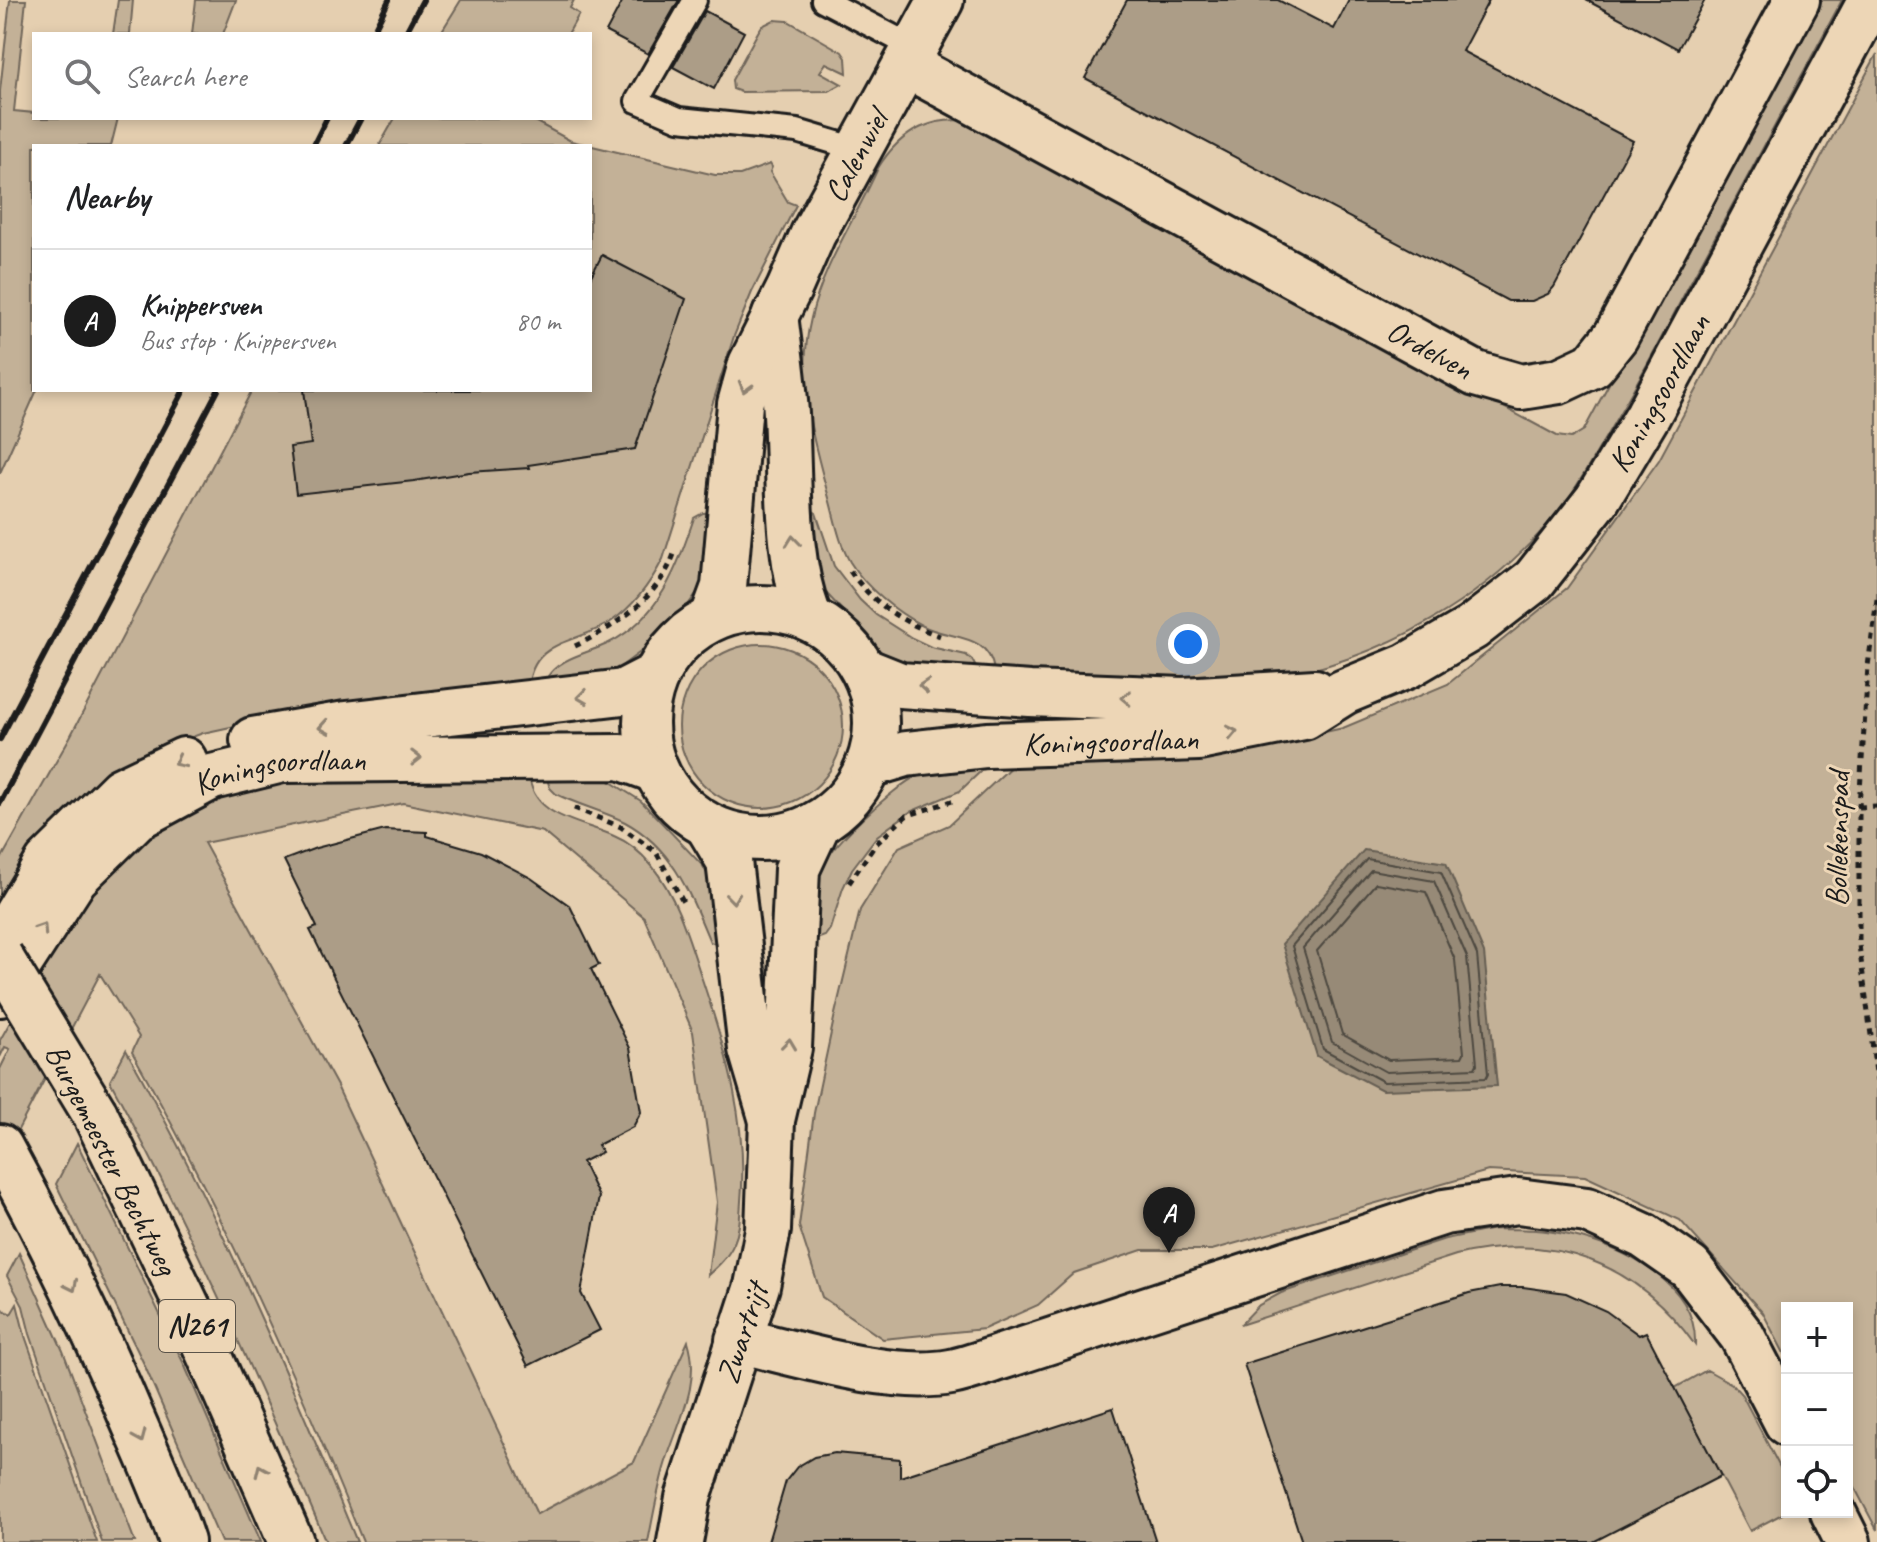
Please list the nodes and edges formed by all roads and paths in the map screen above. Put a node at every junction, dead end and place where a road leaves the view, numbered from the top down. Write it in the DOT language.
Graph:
graph roads {
  1 [pos="695,0"];
  2 [pos="823,0"];
  3 [pos="941,0"];
  4 [pos="1797,0"];
  5 [pos="1871,0"];
  6 [pos="911,57"];
  7 [pos="857,149"];
  8 [pos="775,315"];
  9 [pos="1877,599"];
  10 [pos="713,617"];
  11 [pos="809,617"];
  12 [pos="865,671"];
  13 [pos="656,675"];
  14 [pos="1344,692"];
  15 [pos="869,765"];
  16 [pos="655,770"];
  17 [pos="1877,806"];
  18 [pos="1859,807"];
  19 [pos="818,824"];
  20 [pos="708,826"];
  21 [pos="0,942"];
  22 [pos="0,957"];
  23 [pos="0,994"];
  24 [pos="1877,1080"];
  25 [pos="772,1120"];
  26 [pos="0,1147"];
  27 [pos="738,1340"];
  28 [pos="1781,1411"];
  29 [pos="1836,1518"];
  30 [pos="182,1542"];
  31 [pos="291,1542"];
  32 [pos="680,1542"];
  33 [pos="1848,1542"];
  1 -- 7 [label="lane"];
  2 -- 6 [label="lane"];
  3 -- 6 [label="street, Calenwiel"];
  4 -- 6 [label="street, Ordelven"];
  5 -- 14 [label="street, Koningsoordlaan"];
  6 -- 7 [label="street, Calenwiel"];
  7 -- 8 [label="street, Calenwiel"];
  8 -- 10 [label="street, Calenwiel, one-way"];
  11 -- 8 [label="street, one-way"];
  9 -- 18 [label="path, Bollekenspad"];
  10 -- 11 [label="street"];
  10 -- 13 [label="street"];
  11 -- 12 [label="street"];
  14 -- 12 [label="street, Koningsoordlaan, one-way"];
  12 -- 15 [label="street"];
  13 -- 16 [label="street"];
  13 -- 21 [label="street, Koningsoordlaan, one-way"];
  15 -- 14 [label="street, Koningsoordlaan, one-way"];
  15 -- 19 [label="street"];
  16 -- 20 [label="street"];
  23 -- 16 [label="street, Koningsoordlaan, one-way"];
  17 -- 18 [label="path"];
  18 -- 24 [label="path, Bollekenspad"];
  19 -- 20 [label="street"];
  25 -- 19 [label="street, Zwartrijt, one-way"];
  20 -- 25 [label="street, Zwartrijt, one-way"];
  31 -- 22 [label="street, Burgemeester Bechtweg / N261, one-way, bridge"];
  25 -- 27 [label="street, Zwartrijt"];
  26 -- 30 [label="street, one-way"];
  27 -- 28 [label="street"];
  27 -- 32 [label="street, Zwartrijt"];
  29 -- 33 [label="street"];
}
